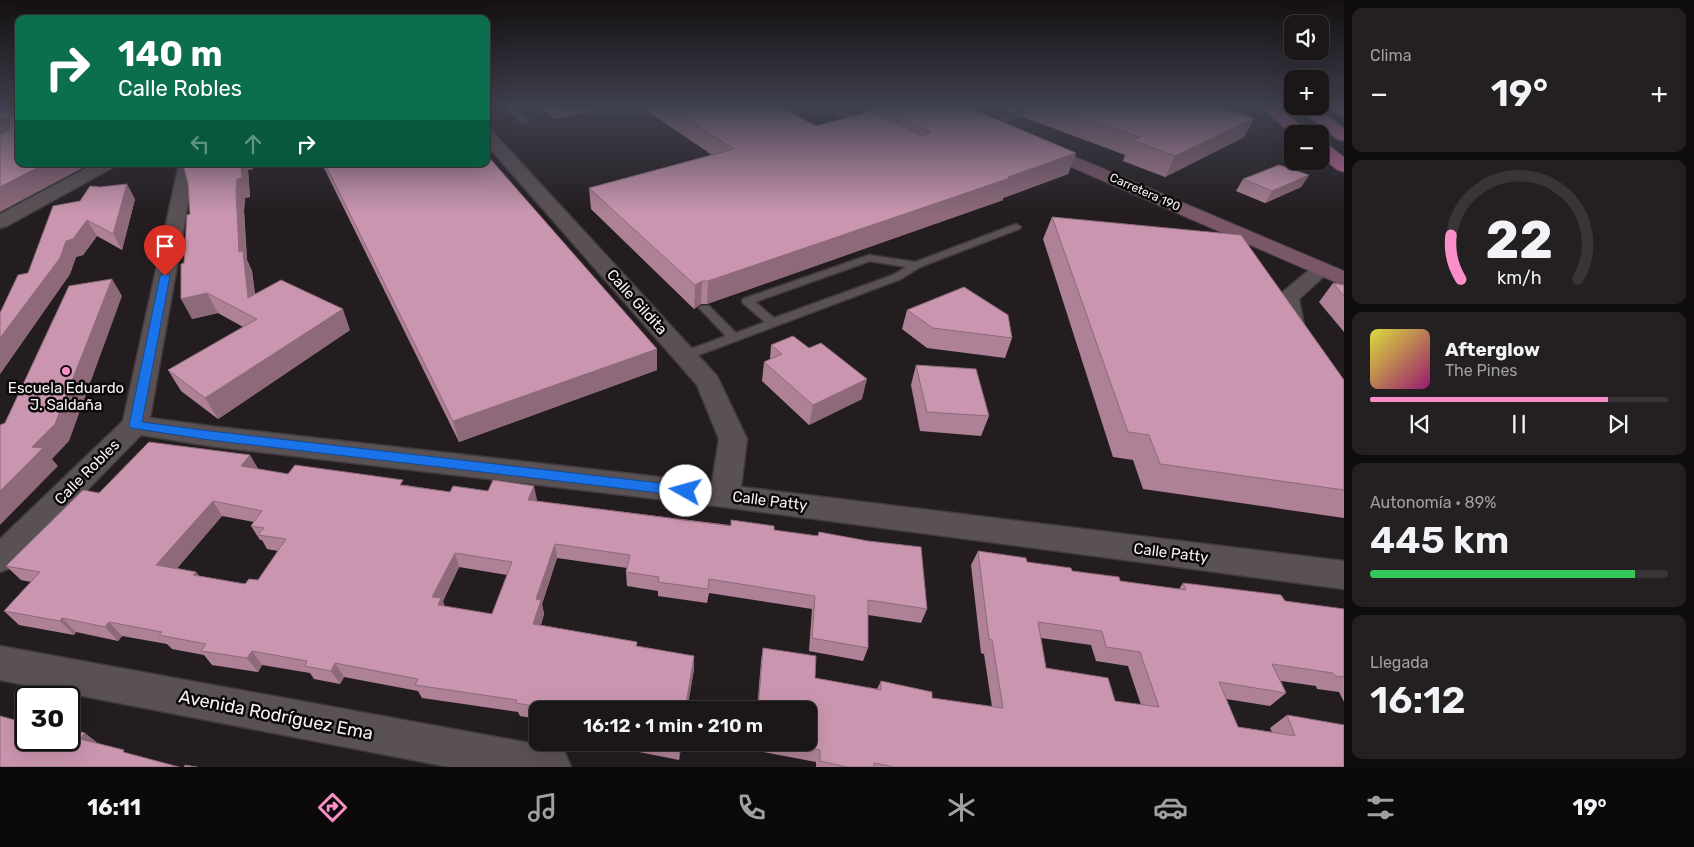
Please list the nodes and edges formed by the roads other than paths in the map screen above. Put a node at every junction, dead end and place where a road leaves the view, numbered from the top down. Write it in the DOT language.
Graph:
graph roads {
  1 [pos="493,142"];
  2 [pos="1029,142"];
  3 [pos="1329,154"];
  4 [pos="1344,166"];
  5 [pos="101,167"];
  6 [pos="186,167"];
  7 [pos="0,222"];
  8 [pos="1016,227"];
  9 [pos="916,265"];
  10 [pos="1322,269"];
  11 [pos="1344,279"];
  12 [pos="705,308"];
  13 [pos="773,323"];
  14 [pos="734,337"];
  15 [pos="1305,352"];
  16 [pos="684,356"];
  17 [pos="135,425"];
  18 [pos="725,496"];
  19 [pos="0,559"];
  20 [pos="1344,575"];
  21 [pos="0,663"];
  22 [pos="552,767"];
  1 -- 16 [label="street, Calle Gildita"];
  2 -- 10 [label="street, Carretera 190"];
  3 -- 4 [label="highway"];
  5 -- 7 [label="street"];
  6 -- 17 [label="street"];
  8 -- 9 [label="lane"];
  9 -- 13 [label="lane"];
  9 -- 13 [label="lane"];
  10 -- 11 [label="street, Carretera 190"];
  10 -- 15 [label="street"];
  12 -- 14 [label="lane"];
  13 -- 14 [label="lane"];
  14 -- 16 [label="lane"];
  16 -- 18 [label="street, Calle Gildita"];
  17 -- 18 [label="street, Calle Patty"];
  17 -- 19 [label="street, Calle Robles"];
  18 -- 20 [label="street, Calle Patty"];
  21 -- 22 [label="street, Avenida Rodríguez Ema"];
}
